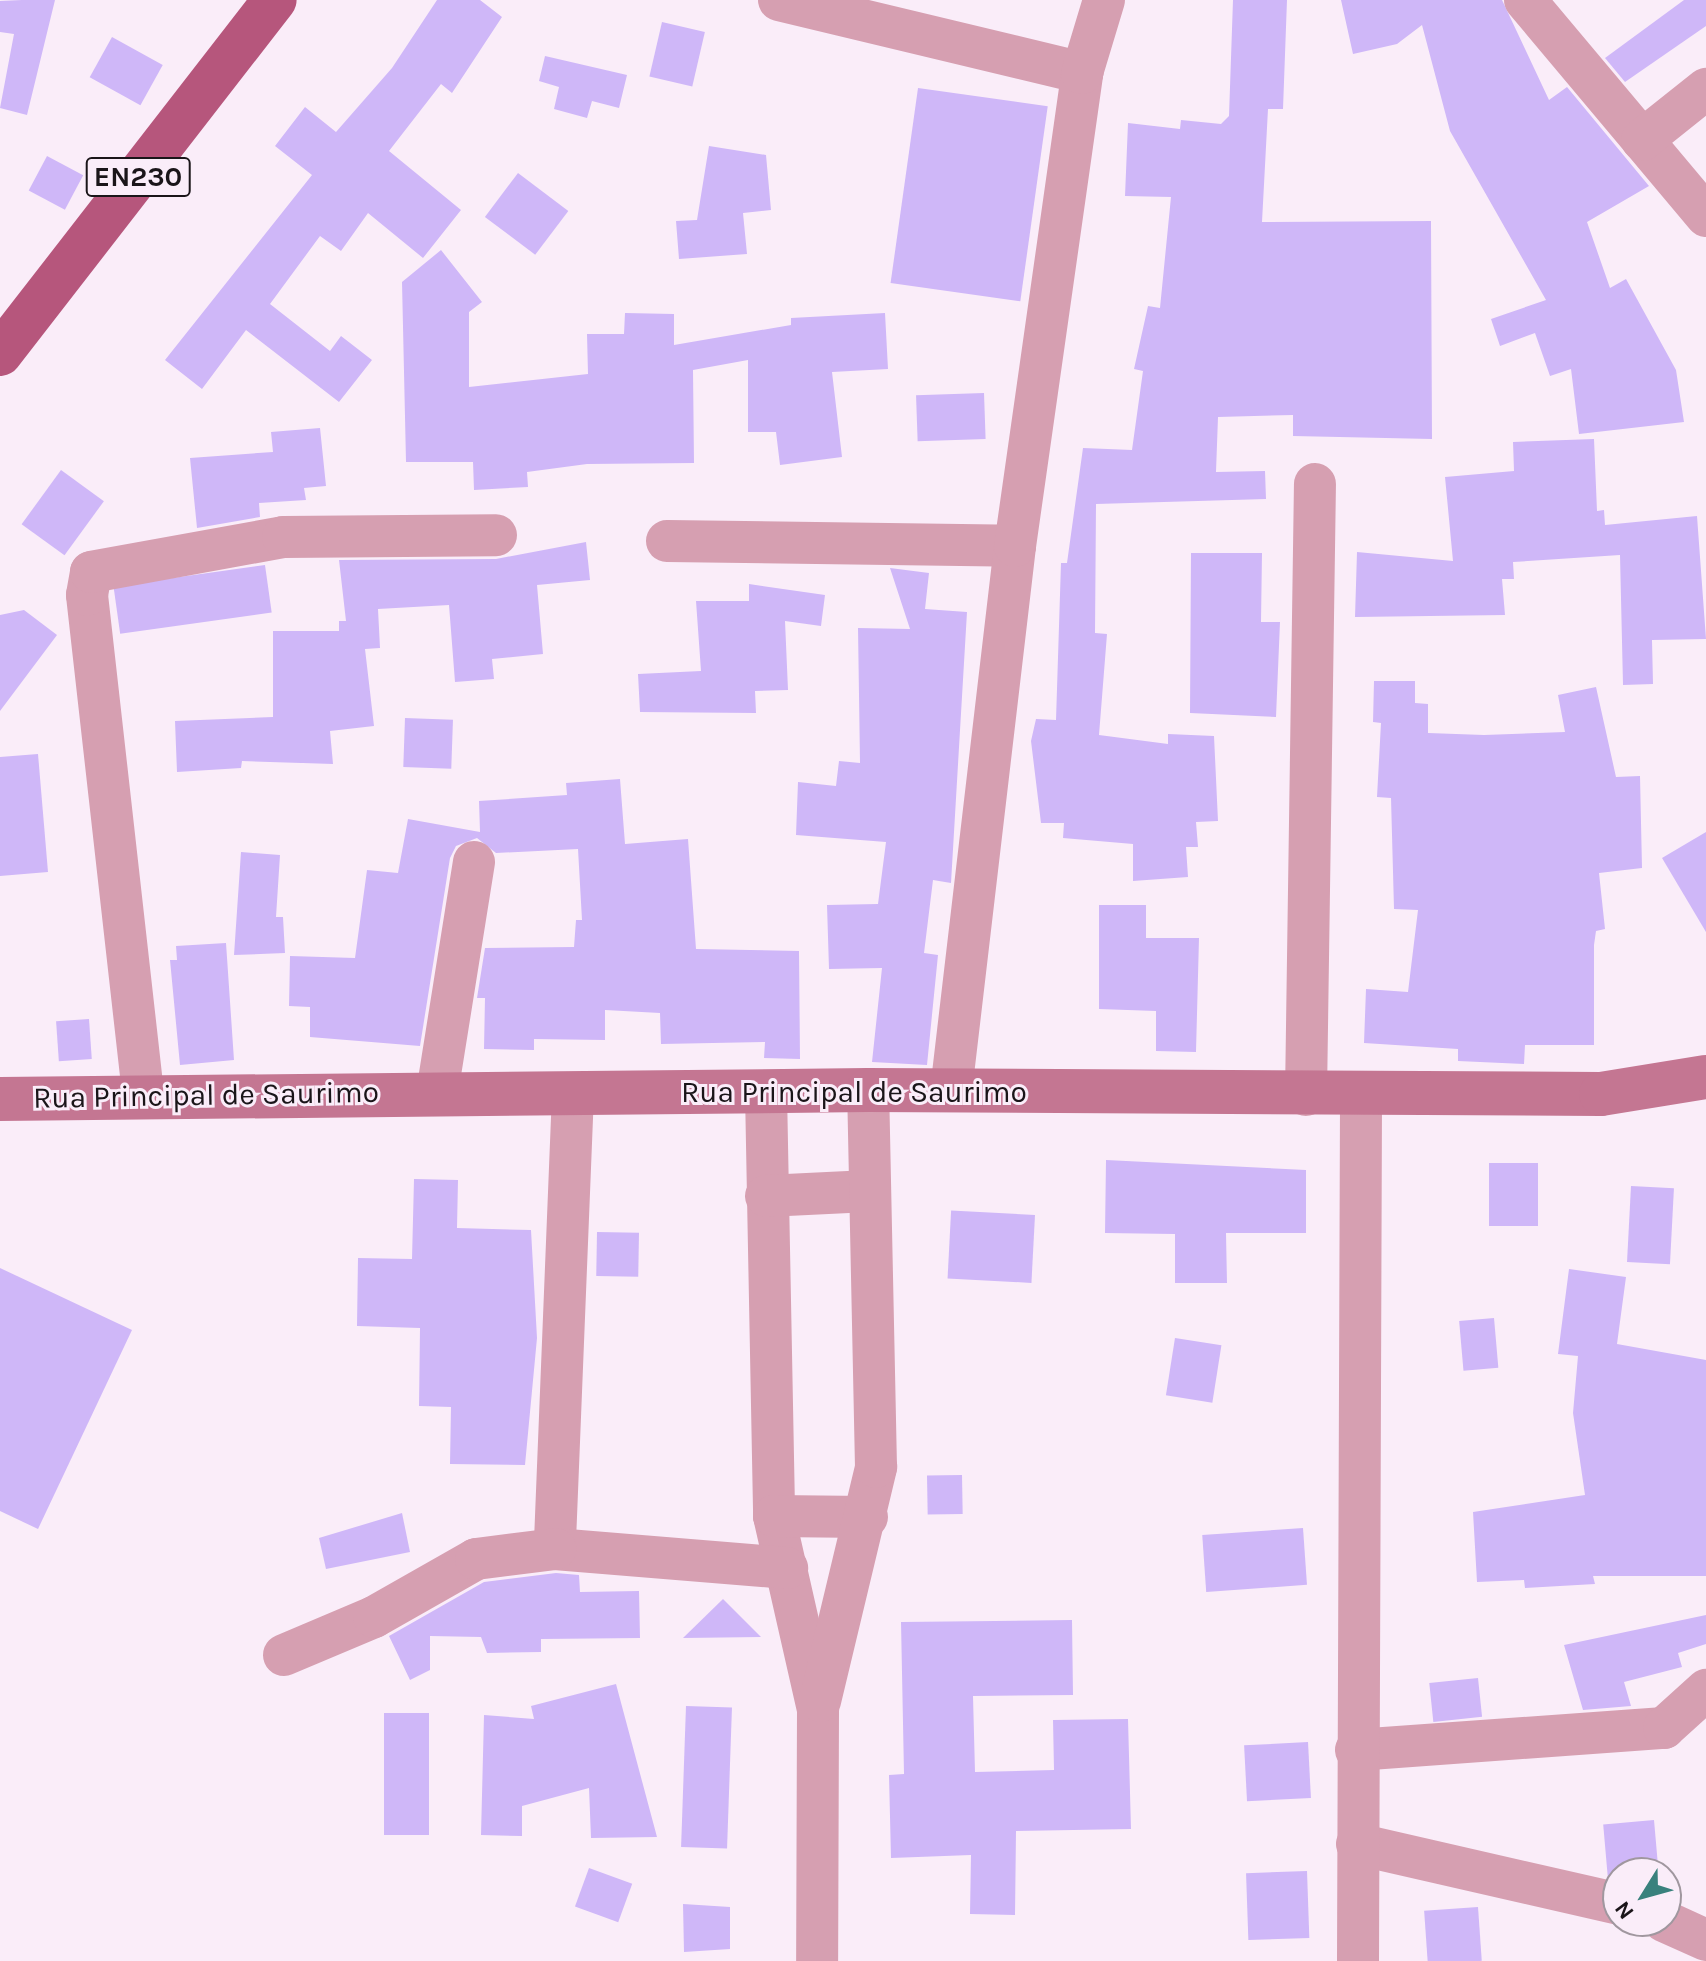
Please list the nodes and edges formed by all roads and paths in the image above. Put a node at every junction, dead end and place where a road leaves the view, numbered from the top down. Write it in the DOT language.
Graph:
graph roads {
  1 [pos="275,0"];
  2 [pos="779,0"];
  3 [pos="1104,0"];
  4 [pos="1525,0"];
  5 [pos="1082,73"];
  6 [pos="1706,89"];
  7 [pos="1642,140"];
  8 [pos="1706,216"];
  9 [pos="0,354"];
  10 [pos="1315,484"];
  11 [pos="496,535"];
  12 [pos="667,541"];
  13 [pos="1015,546"];
  14 [pos="474,862"];
  15 [pos="1706,1077"];
  16 [pos="868,1090"];
  17 [pos="951,1091"];
  18 [pos="766,1092"];
  19 [pos="143,1093"];
  20 [pos="437,1093"];
  21 [pos="573,1093"];
  22 [pos="1306,1095"];
  23 [pos="1361,1096"];
  24 [pos="0,1099"];
  25 [pos="869,1191"];
  26 [pos="766,1196"];
  27 [pos="774,1516"];
  28 [pos="867,1517"];
  29 [pos="555,1549"];
  30 [pos="787,1568"];
  31 [pos="284,1655"];
  32 [pos="1706,1690"];
  33 [pos="818,1710"];
  34 [pos="1356,1750"];
  35 [pos="1357,1844"];
  36 [pos="1602,1900"];
  37 [pos="1682,1929"];
  38 [pos="1706,1940"];
  39 [pos="817,1961"];
  40 [pos="1358,1961"];
  1 -- 9 [label="main road, EN230"];
  2 -- 5 [label="street"];
  3 -- 5 [label="street"];
  4 -- 7 [label="street"];
  5 -- 13 [label="street"];
  6 -- 7 [label="street"];
  7 -- 8 [label="street"];
  10 -- 22 [label="street"];
  11 -- 19 [label="street"];
  12 -- 13 [label="street"];
  13 -- 17 [label="street"];
  14 -- 20 [label="street"];
  15 -- 23 [label="street, Rua Principal de Saurimo"];
  16 -- 17 [label="street, Rua Principal de Saurimo"];
  16 -- 18 [label="street, Rua Principal de Saurimo"];
  16 -- 25 [label="street"];
  17 -- 22 [label="street, Rua Principal de Saurimo"];
  18 -- 21 [label="street, Rua Principal de Saurimo"];
  18 -- 26 [label="street"];
  19 -- 20 [label="street, Rua Principal de Saurimo"];
  19 -- 24 [label="street, Rua Principal de Saurimo"];
  20 -- 21 [label="street, Rua Principal de Saurimo"];
  21 -- 29 [label="street"];
  22 -- 23 [label="street, Rua Principal de Saurimo"];
  23 -- 34 [label="street"];
  25 -- 26 [label="street"];
  25 -- 28 [label="street"];
  26 -- 27 [label="street"];
  27 -- 28 [label="street"];
  27 -- 30 [label="street"];
  28 -- 33 [label="street"];
  29 -- 30 [label="street"];
  29 -- 31 [label="street"];
  30 -- 33 [label="street"];
  32 -- 34 [label="street"];
  33 -- 39 [label="street"];
  34 -- 35 [label="street"];
  35 -- 36 [label="street"];
  35 -- 40 [label="street"];
  37 -- 38 [label="street"];
}
